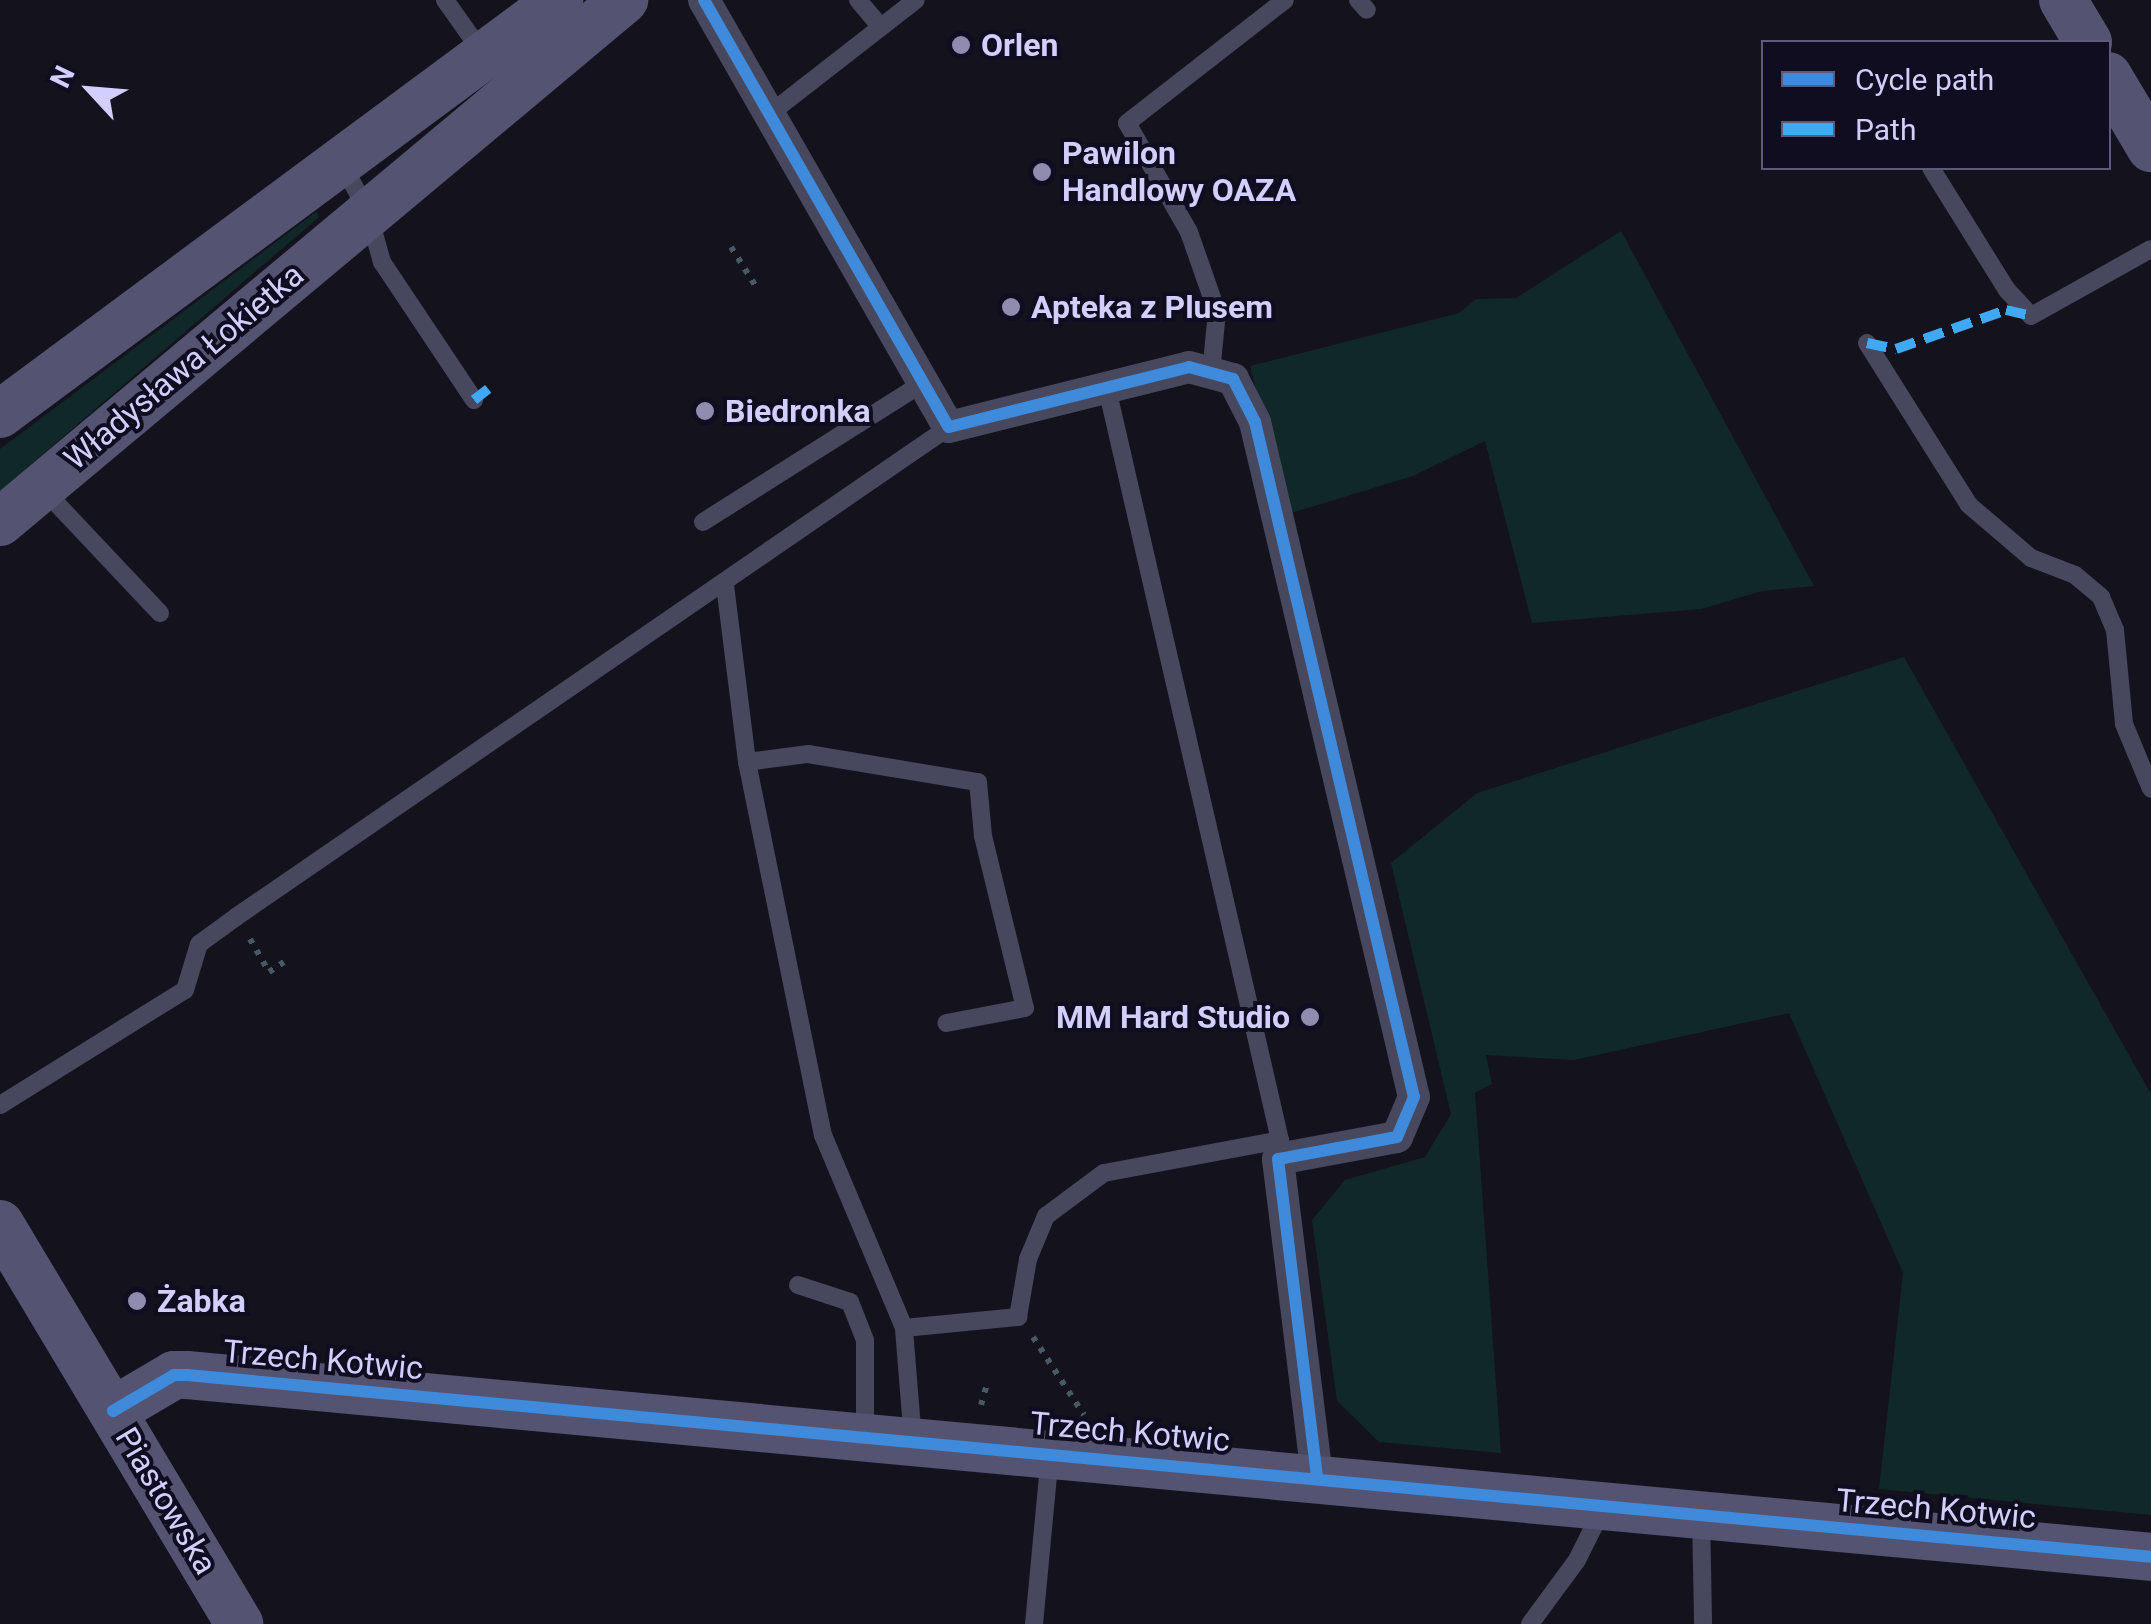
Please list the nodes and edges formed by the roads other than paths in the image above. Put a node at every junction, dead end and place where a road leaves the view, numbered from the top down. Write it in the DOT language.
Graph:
graph roads {
  1 [pos="445,0"];
  2 [pos="559,0"];
  3 [pos="624,0"];
  4 [pos="704,0"];
  5 [pos="858,0"];
  6 [pos="916,0"];
  7 [pos="1285,0"];
  8 [pos="2063,0"];
  9 [pos="880,27"];
  10 [pos="2087,40"];
  11 [pos="485,56"];
  12 [pos="2111,81"];
  13 [pos="772,112"];
  14 [pos="2151,148"];
  15 [pos="339,158"];
  16 [pos="1931,170"];
  17 [pos="368,212"];
  18 [pos="2151,249"];
  19 [pos="1867,342"];
  20 [pos="1211,373"];
  21 [pos="921,384"];
  22 [pos="1106,384"];
  23 [pos="474,400"];
  24 [pos="0,414"];
  25 [pos="949,427"];
  26 [pos="42,488"];
  27 [pos="0,522"];
  28 [pos="704,522"];
  29 [pos="725,585"];
  30 [pos="160,613"];
  31 [pos="747,762"];
  32 [pos="2151,789"];
  33 [pos="946,1023"];
  34 [pos="0,1105"];
  35 [pos="1279,1149"];
  36 [pos="7,1252"];
  37 [pos="798,1284"];
  38 [pos="904,1328"];
  39 [pos="113,1411"];
  40 [pos="865,1436"];
  41 [pos="913,1441"];
  42 [pos="1070,1453"];
  43 [pos="1316,1478"];
  44 [pos="1604,1505"];
  45 [pos="1701,1514"];
  46 [pos="2151,1557"];
  47 [pos="239,1624"];
  48 [pos="1034,1624"];
  49 [pos="1530,1624"];
  50 [pos="1703,1624"];
  1 -- 11 [label="lane"];
  2 -- 11 [label="street, Władysława Łokietka"];
  3 -- 17 [label="street, Władysława Łokietka"];
  4 -- 13 [label="street"];
  5 -- 9 [label="lane"];
  6 -- 9 [label="lane"];
  7 -- 20 [label="lane"];
  8 -- 10 [label="street"];
  9 -- 13 [label="lane"];
  11 -- 15 [label="street, Władysława Łokietka"];
  12 -- 14 [label="street"];
  13 -- 21 [label="street"];
  15 -- 17 [label="lane"];
  15 -- 24 [label="street, Władysława Łokietka"];
  16 -- 18 [label="lane"];
  17 -- 23 [label="lane"];
  17 -- 26 [label="street, Władysława Łokietka"];
  19 -- 32 [label="lane"];
  20 -- 22 [label="street"];
  20 -- 35 [label="street"];
  21 -- 25 [label="street"];
  21 -- 28 [label="lane"];
  22 -- 25 [label="street"];
  22 -- 35 [label="lane"];
  25 -- 29 [label="lane"];
  26 -- 27 [label="street, Władysława Łokietka"];
  26 -- 30 [label="lane"];
  29 -- 31 [label="lane"];
  29 -- 34 [label="lane"];
  31 -- 33 [label="lane"];
  31 -- 38 [label="lane"];
  35 -- 38 [label="lane"];
  35 -- 43 [label="street"];
  36 -- 39 [label="street, Piastowska"];
  37 -- 40 [label="lane"];
  38 -- 41 [label="lane"];
  39 -- 40 [label="street, Trzech Kotwic"];
  39 -- 47 [label="street, Piastowska"];
  40 -- 41 [label="street, Trzech Kotwic"];
  41 -- 42 [label="street, Trzech Kotwic"];
  42 -- 43 [label="street, Trzech Kotwic"];
  42 -- 48 [label="lane"];
  43 -- 44 [label="street, Trzech Kotwic"];
  44 -- 45 [label="street, Trzech Kotwic"];
  44 -- 49 [label="lane"];
  45 -- 46 [label="street, Trzech Kotwic"];
  45 -- 50 [label="lane"];
}
